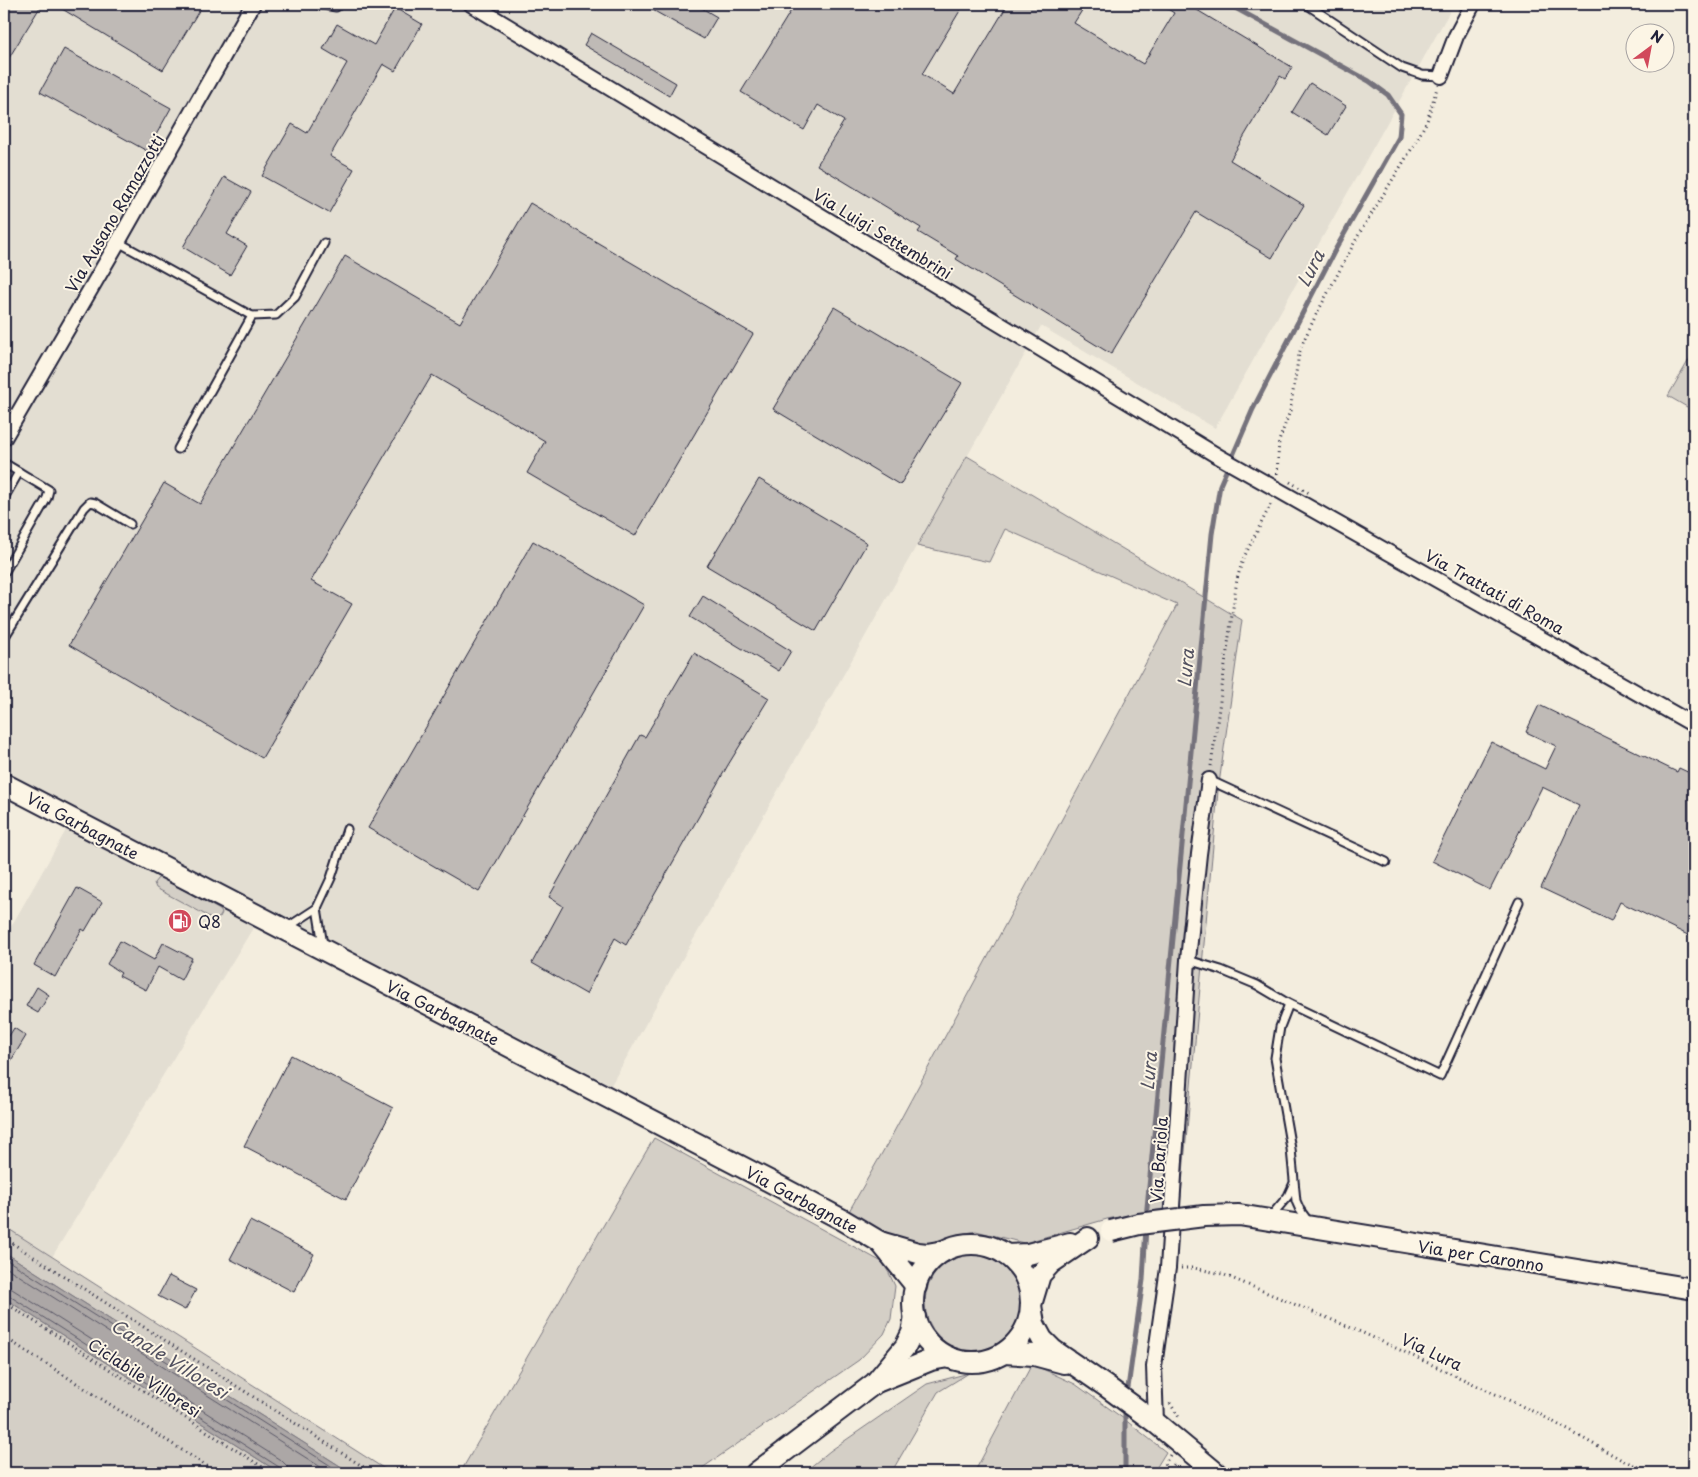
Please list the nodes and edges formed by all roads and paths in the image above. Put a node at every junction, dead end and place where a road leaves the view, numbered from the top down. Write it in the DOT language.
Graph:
graph roads {
  1 [pos="253,4"];
  2 [pos="316,4"];
  3 [pos="340,4"];
  4 [pos="471,4"];
  5 [pos="1306,4"];
  6 [pos="1473,4"];
  7 [pos="1441,76"];
  8 [pos="118,242"];
  9 [pos="324,243"];
  10 [pos="252,316"];
  11 [pos="1290,411"];
  12 [pos="4,438"];
  13 [pos="178,449"];
  14 [pos="4,463"];
  15 [pos="19,472"];
  16 [pos="1278,490"];
  17 [pos="4,498"];
  18 [pos="130,524"];
  19 [pos="4,573"];
  20 [pos="1237,579"];
  21 [pos="4,638"];
  22 [pos="1694,725"];
  23 [pos="1209,780"];
  24 [pos="4,784"];
  25 [pos="348,829"];
  26 [pos="1386,862"];
  27 [pos="1519,902"];
  28 [pos="317,908"];
  29 [pos="284,930"];
  30 [pos="324,950"];
  31 [pos="1188,960"];
  32 [pos="1289,1004"];
  33 [pos="1294,1182"];
  34 [pos="1267,1220"];
  35 [pos="1315,1228"];
  36 [pos="4,1238"];
  37 [pos="1088,1238"];
  38 [pos="880,1242"];
  39 [pos="944,1251"];
  40 [pos="1006,1255"];
  41 [pos="1194,1268"];
  42 [pos="916,1286"];
  43 [pos="1694,1289"];
  44 [pos="4,1302"];
  45 [pos="1031,1305"];
  46 [pos="915,1317"];
  47 [pos="4,1336"];
  48 [pos="1004,1353"];
  49 [pos="948,1357"];
  50 [pos="1075,1367"];
  51 [pos="875,1383"];
  52 [pos="1156,1423"];
  53 [pos="218,1473"];
  54 [pos="272,1473"];
  55 [pos="373,1473"];
  56 [pos="756,1473"];
  57 [pos="1216,1473"];
  58 [pos="1653,1473"];
  1 -- 8 [label="street, Via Ausano Ramazzotti"];
  2 -- 3 [label="lane"];
  4 -- 16 [label="street, Via Luigi Settembrini, bridge"];
  5 -- 7 [label="lane"];
  6 -- 7 [label="street"];
  7 -- 11 [label="path"];
  8 -- 10 [label="lane"];
  8 -- 12 [label="street, Via Ausano Ramazzotti"];
  9 -- 10 [label="lane"];
  10 -- 13 [label="lane"];
  14 -- 15 [label="lane"];
  15 -- 17 [label="lane"];
  15 -- 19 [label="lane"];
  16 -- 22 [label="street, Via Trattati di Roma"];
  18 -- 21 [label="lane"];
  20 -- 23 [label="path"];
  23 -- 26 [label="lane"];
  23 -- 31 [label="street, Via Bariola"];
  24 -- 29 [label="main road, Via Garbagnate"];
  25 -- 28 [label="lane"];
  27 -- 32 [label="lane"];
  28 -- 29 [label="lane"];
  28 -- 30 [label="lane"];
  29 -- 30 [label="main road, Via Garbagnate"];
  30 -- 38 [label="main road, Via Garbagnate"];
  31 -- 32 [label="lane"];
  31 -- 52 [label="street, Via Bariola"];
  32 -- 33 [label="lane"];
  33 -- 34 [label="lane"];
  33 -- 35 [label="lane"];
  34 -- 35 [label="main road, Via per Caronno"];
  34 -- 37 [label="main road, Via per Caronno, bridge"];
  35 -- 43 [label="main road, Via per Caronno"];
  36 -- 55 [label="path"];
  37 -- 40 [label="main road"];
  37 -- 45 [label="main road"];
  38 -- 39 [label="main road, Via Garbagnate"];
  38 -- 42 [label="main road, Via Garbagnate"];
  39 -- 40 [label="main road"];
  39 -- 42 [label="main road"];
  40 -- 45 [label="main road"];
  41 -- 58 [label="path, Via Lura"];
  42 -- 46 [label="main road"];
  44 -- 54 [label="path, Ciclabile Villoresi"];
  45 -- 48 [label="main road"];
  45 -- 50 [label="main road"];
  46 -- 49 [label="main road"];
  46 -- 51 [label="main road"];
  47 -- 53 [label="path"];
  48 -- 49 [label="main road"];
  48 -- 50 [label="main road"];
  49 -- 51 [label="main road"];
  50 -- 52 [label="main road"];
  51 -- 56 [label="main road"];
  52 -- 57 [label="main road"];
}
